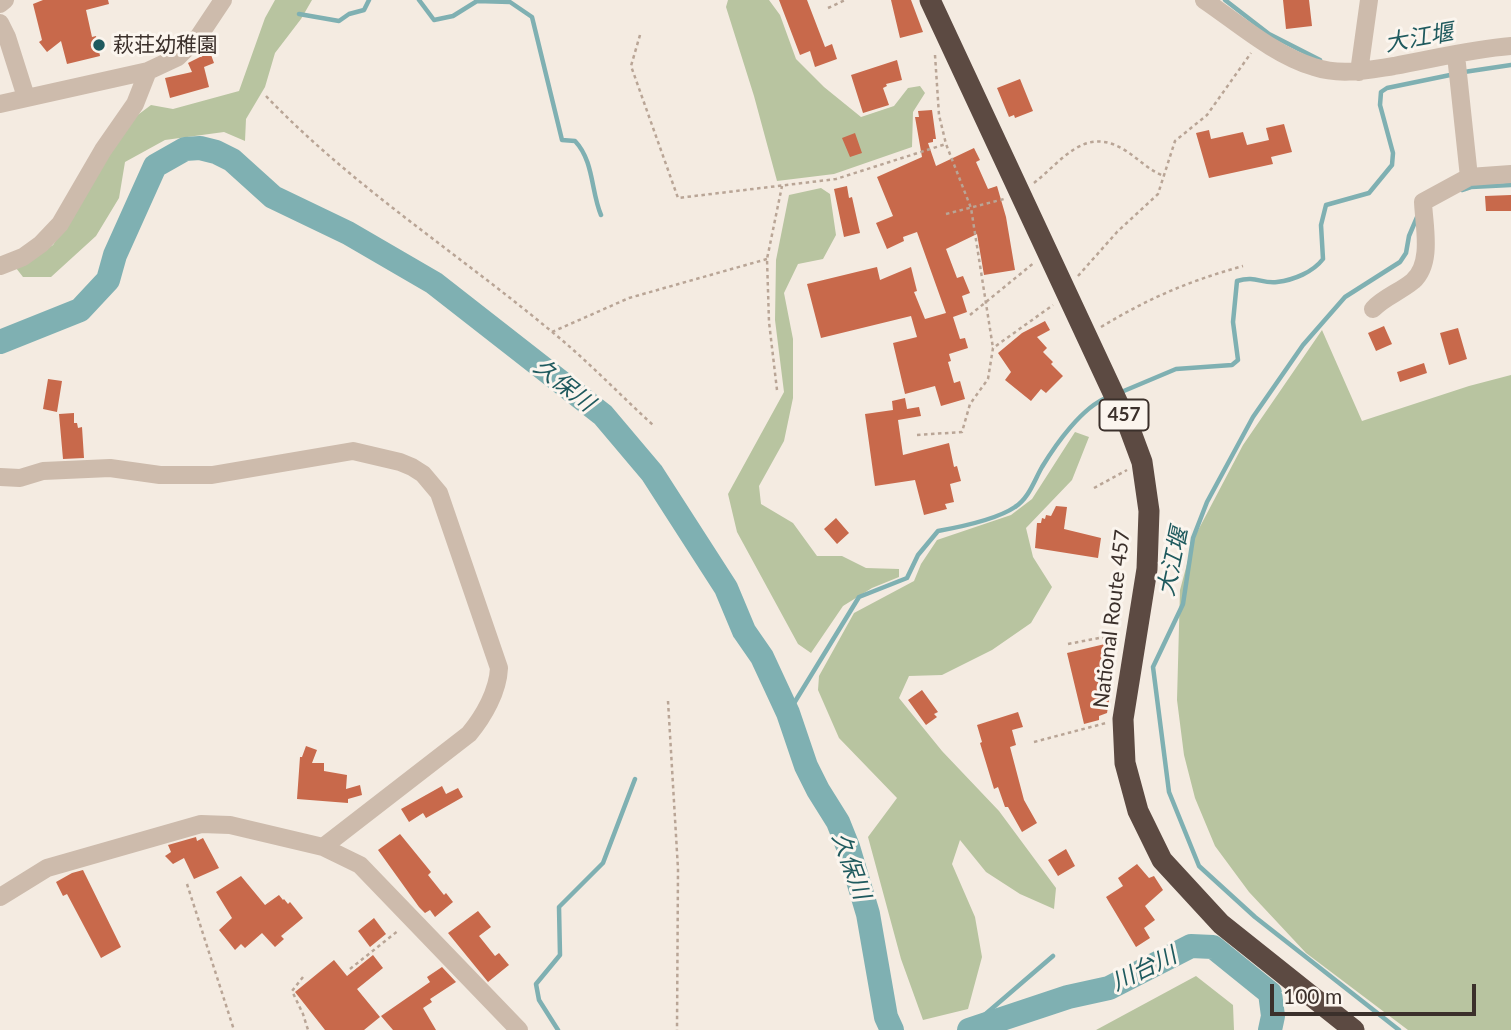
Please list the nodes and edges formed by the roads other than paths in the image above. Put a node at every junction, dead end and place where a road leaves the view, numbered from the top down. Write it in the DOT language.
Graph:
graph roads {
  1 [pos="5,0"];
  2 [pos="930,0"];
  3 [pos="1204,0"];
  4 [pos="1369,0"];
  5 [pos="219,2"];
  6 [pos="0,4"];
  7 [pos="0,23"];
  8 [pos="1511,47"];
  9 [pos="1456,55"];
  10 [pos="148,71"];
  11 [pos="1359,72"];
  12 [pos="26,97"];
  13 [pos="0,104"];
  14 [pos="1511,174"];
  15 [pos="1469,177"];
  16 [pos="0,266"];
  17 [pos="1373,309"];
  18 [pos="0,477"];
  19 [pos="323,847"];
  20 [pos="0,897"];
  21 [pos="1340,1026"];
  22 [pos="519,1030"];
  1 -- 6 [label="street"];
  2 -- 21 [label="highway, National Route 457 / 457"];
  3 -- 11 [label="street"];
  4 -- 11 [label="street"];
  5 -- 10 [label="street"];
  7 -- 12 [label="street"];
  8 -- 9 [label="street"];
  9 -- 11 [label="street"];
  9 -- 15 [label="street"];
  10 -- 12 [label="street"];
  10 -- 16 [label="street"];
  12 -- 13 [label="street"];
  14 -- 15 [label="street"];
  15 -- 17 [label="street"];
  18 -- 19 [label="street"];
  19 -- 20 [label="street"];
  19 -- 22 [label="street"];
}
